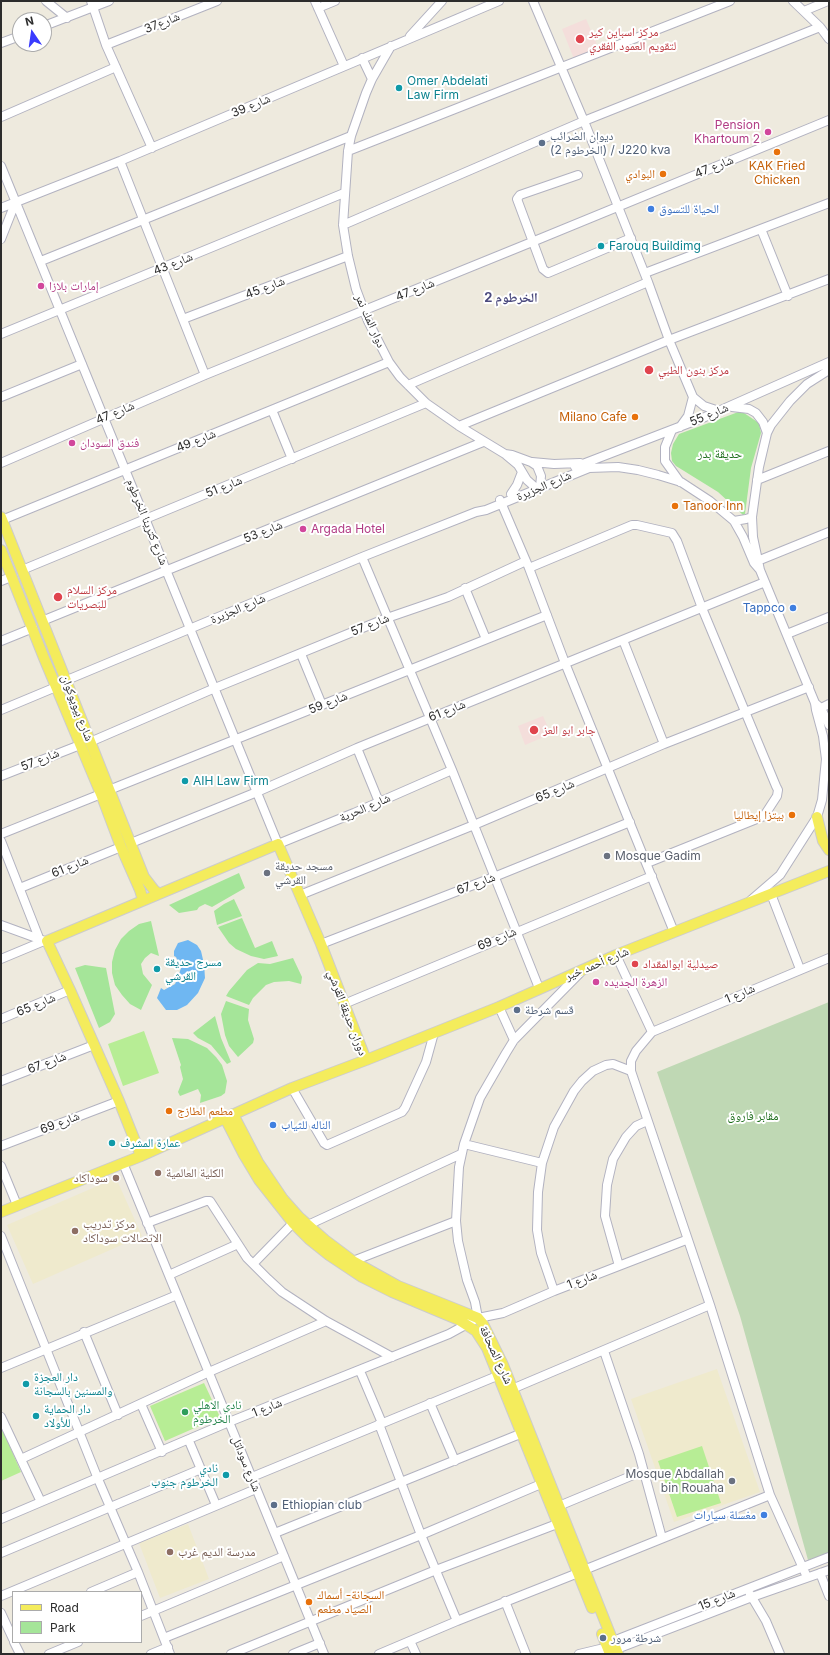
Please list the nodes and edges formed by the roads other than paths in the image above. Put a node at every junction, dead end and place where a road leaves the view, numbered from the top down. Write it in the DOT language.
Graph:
graph roads {
  1 [pos="46,1"];
  2 [pos="109,1"];
  3 [pos="217,1"];
  4 [pos="335,1"];
  5 [pos="442,1"];
  6 [pos="499,1"];
  7 [pos="533,1"];
  8 [pos="730,1"];
  9 [pos="793,1"];
  10 [pos="828,1"];
  11 [pos="93,4"];
  12 [pos="316,4"];
  13 [pos="804,11"];
  14 [pos="66,18"];
  15 [pos="52,23"];
  16 [pos="820,27"];
  17 [pos="12,39"];
  18 [pos="407,39"];
  19 [pos="829,39"];
  20 [pos="1,43"];
  21 [pos="106,45"];
  22 [pos="391,46"];
  23 [pos="362,58"];
  24 [pos="344,66"];
  25 [pos="116,67"];
  26 [pos="561,68"];
  27 [pos="372,79"];
  28 [pos="1,117"];
  29 [pos="829,120"];
  30 [pos="584,122"];
  31 [pos="351,136"];
  32 [pos="152,148"];
  33 [pos="348,151"];
  34 [pos="120,161"];
  35 [pos="1,166"];
  36 [pos="578,175"];
  37 [pos="344,193"];
  38 [pos="16,201"];
  39 [pos="829,203"];
  40 [pos="618,207"];
  41 [pos="1,208"];
  42 [pos="143,219"];
  43 [pos="343,225"];
  44 [pos="761,229"];
  45 [pos="631,238"];
  46 [pos="1,239"];
  47 [pos="532,242"];
  48 [pos="348,256"];
  49 [pos="40,261"];
  50 [pos="162,268"];
  51 [pos="645,273"];
  52 [pos="829,279"];
  53 [pos="648,282"];
  54 [pos="788,296"];
  55 [pos="60,310"];
  56 [pos="365,310"];
  57 [pos="183,319"];
  58 [pos="1,334"];
  59 [pos="669,340"];
  60 [pos="829,355"];
  61 [pos="390,362"];
  62 [pos="829,362"];
  63 [pos="82,364"];
  64 [pos="820,366"];
  65 [pos="829,370"];
  66 [pos="205,375"];
  67 [pos="408,385"];
  68 [pos="1,397"];
  69 [pos="693,397"];
  70 [pos="426,403"];
  71 [pos="723,409"];
  72 [pos="272,410"];
  73 [pos="104,417"];
  74 [pos="459,426"];
  75 [pos="680,427"];
  76 [pos="672,430"];
  77 [pos="767,433"];
  78 [pos="483,442"];
  79 [pos="829,452"];
  80 [pos="505,454"];
  81 [pos="292,459"];
  82 [pos="531,462"];
  83 [pos="1,463"];
  84 [pos="588,465"];
  85 [pos="126,470"];
  86 [pos="522,472"];
  87 [pos="757,480"];
  88 [pos="681,482"];
  89 [pos="537,485"];
  90 [pos="511,494"];
  91 [pos="500,501"];
  92 [pos="752,517"];
  93 [pos="2,519"];
  94 [pos="146,519"];
  95 [pos="734,521"];
  96 [pos="829,532"];
  97 [pos="1,550"];
  98 [pos="362,557"];
  99 [pos="757,562"];
  100 [pos="527,564"];
  101 [pos="22,570"];
  102 [pos="167,570"];
  103 [pos="12,577"];
  104 [pos="1,581"];
  105 [pos="765,582"];
  106 [pos="465,588"];
  107 [pos="702,608"];
  108 [pos="547,615"];
  109 [pos="829,617"];
  110 [pos="387,618"];
  111 [pos="42,621"];
  112 [pos="33,628"];
  113 [pos="190,629"];
  114 [pos="787,634"];
  115 [pos="486,639"];
  116 [pos="1,640"];
  117 [pos="624,640"];
  118 [pos="301,654"];
  119 [pos="565,663"];
  120 [pos="409,671"];
  121 [pos="67,680"];
  122 [pos="809,686"];
  123 [pos="56,687"];
  124 [pos="214,688"];
  125 [pos="322,705"];
  126 [pos="820,706"];
  127 [pos="1,710"];
  128 [pos="745,712"];
  129 [pos="429,718"];
  130 [pos="829,725"];
  131 [pos="236,740"];
  132 [pos="90,742"];
  133 [pos="80,744"];
  134 [pos="664,744"];
  135 [pos="357,748"];
  136 [pos="828,757"];
  137 [pos="608,768"];
  138 [pos="452,770"];
  139 [pos="1,776"];
  140 [pos="105,792"];
  141 [pos="257,792"];
  142 [pos="379,802"];
  143 [pos="817,817"];
  144 [pos="630,822"];
  145 [pos="474,825"];
  146 [pos="1,834"];
  147 [pos="1,841"];
  148 [pos="278,844"];
  149 [pos="126,845"];
  150 [pos="829,850"];
  151 [pos="647,863"];
  152 [pos="829,871"];
  153 [pos="652,876"];
  154 [pos="494,877"];
  155 [pos="20,888"];
  156 [pos="159,894"];
  157 [pos="771,894"];
  158 [pos="300,895"];
  159 [pos="143,900"];
  160 [pos="746,905"];
  161 [pos="1,925"];
  162 [pos="516,931"];
  163 [pos="674,932"];
  164 [pos="43,940"];
  165 [pos="321,944"];
  166 [pos="616,955"];
  167 [pos="829,958"];
  168 [pos="1,959"];
  169 [pos="585,968"];
  170 [pos="800,969"];
  171 [pos="539,988"];
  172 [pos="70,990"];
  173 [pos="344,1004"];
  174 [pos="499,1007"];
  175 [pos="1,1019"];
  176 [pos="652,1032"];
  177 [pos="434,1033"];
  178 [pos="514,1040"];
  179 [pos="94,1045"];
  180 [pos="366,1060"];
  181 [pos="631,1071"];
  182 [pos="1,1080"];
  183 [pos="292,1088"];
  184 [pos="119,1101"];
  185 [pos="229,1116"];
  186 [pos="647,1122"];
  187 [pos="464,1144"];
  188 [pos="1,1146"];
  189 [pos="461,1154"];
  190 [pos="141,1156"];
  191 [pos="542,1162"];
  192 [pos="123,1163"];
  193 [pos="1,1166"];
  194 [pos="17,1205"];
  195 [pos="1,1212"];
  196 [pos="456,1221"];
  197 [pos="147,1223"];
  198 [pos="293,1223"];
  199 [pos="308,1225"];
  200 [pos="1,1236"];
  201 [pos="686,1240"];
  202 [pos="238,1244"];
  203 [pos="353,1261"];
  204 [pos="253,1264"];
  205 [pos="619,1266"];
  206 [pos="169,1275"];
  207 [pos="554,1291"];
  208 [pos="177,1295"];
  209 [pos="710,1305"];
  210 [pos="478,1318"];
  211 [pos="326,1321"];
  212 [pos="466,1324"];
  213 [pos="84,1332"];
  214 [pos="46,1348"];
  215 [pos="604,1351"];
  216 [pos="392,1357"];
  217 [pos="1,1368"];
  218 [pos="360,1371"];
  219 [pos="208,1372"];
  220 [pos="497,1376"];
  221 [pos="512,1388"];
  222 [pos="430,1403"];
  223 [pos="141,1404"];
  224 [pos="118,1415"];
  225 [pos="1,1417"];
  226 [pos="229,1422"];
  227 [pos="381,1424"];
  228 [pos="80,1432"];
  229 [pos="520,1434"];
  230 [pos="189,1441"];
  231 [pos="162,1452"];
  232 [pos="21,1459"];
  233 [pos="455,1461"];
  234 [pos="201,1469"];
  235 [pos="643,1471"];
  236 [pos="252,1477"];
  237 [pos="98,1479"];
  238 [pos="400,1482"];
  239 [pos="541,1484"];
  240 [pos="256,1489"];
  241 [pos="770,1495"];
  242 [pos="41,1502"];
  243 [pos="216,1505"];
  244 [pos="555,1507"];
  245 [pos="111,1508"];
  246 [pos="1,1519"];
  247 [pos="557,1524"];
  248 [pos="275,1533"];
  249 [pos="421,1535"];
  250 [pos="662,1538"];
  251 [pos="126,1544"];
  252 [pos="1,1553"];
  253 [pos="795,1553"];
  254 [pos="284,1556"];
  255 [pos="826,1558"];
  256 [pos="801,1567"];
  257 [pos="436,1570"];
  258 [pos="829,1570"];
  259 [pos="138,1572"];
  260 [pos="581,1572"];
  261 [pos="820,1573"];
  262 [pos="807,1577"];
  263 [pos="296,1585"];
  264 [pos="746,1588"];
  265 [pos="12,1591"];
  266 [pos="13,1591"];
  267 [pos="93,1591"];
  268 [pos="1,1596"];
  269 [pos="829,1596"];
  270 [pos="752,1597"];
  271 [pos="505,1601"];
  272 [pos="154,1611"];
  273 [pos="142,1616"];
  274 [pos="5,1621"];
  275 [pos="311,1621"];
  276 [pos="457,1621"];
  277 [pos="12,1637"];
  278 [pos="164,1638"];
  279 [pos="410,1641"];
  280 [pos="15,1643"];
  281 [pos="76,1643"];
  282 [pos="320,1643"];
  283 [pos="610,1649"];
  284 [pos="169,1651"];
  285 [pos="20,1654"];
  286 [pos="49,1654"];
  287 [pos="151,1654"];
  288 [pos="231,1654"];
  289 [pos="293,1654"];
  290 [pos="324,1654"];
  291 [pos="379,1654"];
  292 [pos="416,1654"];
  293 [pos="526,1654"];
  294 [pos="579,1654"];
  295 [pos="780,1654"];
  1 -- 14 [label="street"];
  2 -- 11 [label="street"];
  3 -- 21 [label="street, شارع37"];
  4 -- 12 [label="street"];
  5 -- 18 [label="street"];
  6 -- 18 [label="street, شارع 39"];
  7 -- 26 [label="street"];
  8 -- 26 [label="street"];
  9 -- 13 [label="street"];
  10 -- 13 [label="street"];
  11 -- 14 [label="street"];
  11 -- 21 [label="street"];
  12 -- 24 [label="street"];
  13 -- 16 [label="street"];
  14 -- 15 [label="street"];
  16 -- 19 [label="street"];
  16 -- 30 [label="street"];
  17 -- 20 [label="street"];
  18 -- 22 [label="street, شارع 39"];
  21 -- 25 [label="street"];
  22 -- 23 [label="street, شارع 39"];
  22 -- 27 [label="street, دوار المك نمر"];
  23 -- 24 [label="street, شارع 39"];
  23 -- 27 [label="street"];
  24 -- 32 [label="street, شارع 39"];
  25 -- 28 [label="street"];
  25 -- 32 [label="street"];
  26 -- 30 [label="street"];
  26 -- 33 [label="street"];
  27 -- 31 [label="street, دوار المك نمر"];
  29 -- 40 [label="street, شارع 47"];
  30 -- 40 [label="street"];
  30 -- 43 [label="street"];
  31 -- 33 [label="street, دوار المك نمر"];
  31 -- 42 [label="street"];
  32 -- 34 [label="street, شارع 39"];
  33 -- 37 [label="street, دوار المك نمر"];
  34 -- 38 [label="street, شارع 39"];
  34 -- 42 [label="street"];
  35 -- 38 [label="street, شارع كترينا الخرطوم"];
  36 -- 47 [label="street"];
  37 -- 43 [label="street, دوار المك نمر"];
  37 -- 50 [label="street, شارع 43"];
  38 -- 41 [label="street, شارع 39"];
  38 -- 46 [label="street"];
  38 -- 49 [label="street, شارع كترينا الخرطوم"];
  39 -- 44 [label="street"];
  40 -- 45 [label="street"];
  40 -- 47 [label="street, شارع 47"];
  42 -- 49 [label="street"];
  42 -- 50 [label="street"];
  43 -- 48 [label="street, دوار المك نمر"];
  44 -- 51 [label="street"];
  44 -- 54 [label="street"];
  45 -- 47 [label="street"];
  45 -- 51 [label="street"];
  47 -- 56 [label="street, شارع 47"];
  48 -- 56 [label="street, دوار المك نمر"];
  48 -- 57 [label="street, شارع 45"];
  49 -- 55 [label="street, شارع كترينا الخرطوم"];
  50 -- 55 [label="street, شارع 43"];
  50 -- 57 [label="street"];
  51 -- 53 [label="street"];
  52 -- 54 [label="street"];
  53 -- 59 [label="street"];
  53 -- 67 [label="street"];
  54 -- 59 [label="street"];
  55 -- 58 [label="street, شارع 43"];
  55 -- 63 [label="street, شارع كترينا الخرطوم"];
  56 -- 61 [label="street, دوار المك نمر"];
  56 -- 66 [label="street, شارع 47"];
  57 -- 66 [label="street"];
  59 -- 69 [label="street"];
  59 -- 74 [label="street"];
  60 -- 64 [label="street"];
  61 -- 67 [label="street, دوار المك نمر"];
  61 -- 72 [label="street, شارع 49"];
  62 -- 64 [label="street, شارع 55"];
  63 -- 68 [label="street"];
  63 -- 73 [label="street, شارع كترينا الخرطوم"];
  64 -- 71 [label="street, شارع 55"];
  65 -- 77 [label="street"];
  66 -- 73 [label="street, شارع 47"];
  67 -- 70 [label="street, دوار المك نمر"];
  69 -- 71 [label="street"];
  69 -- 75 [label="street"];
  70 -- 74 [label="street, دوار المك نمر"];
  70 -- 81 [label="street, شارع 51"];
  71 -- 75 [label="street, شارع 55"];
  71 -- 77 [label="street"];
  72 -- 81 [label="street"];
  72 -- 85 [label="street, شارع 49"];
  73 -- 83 [label="street, شارع 47"];
  73 -- 85 [label="street, شارع كترينا الخرطوم"];
  74 -- 78 [label="street, دوار المك نمر"];
  75 -- 76 [label="street, شارع 55"];
  76 -- 84 [label="street, شارع 55"];
  76 -- 88 [label="street"];
  77 -- 87 [label="street"];
  78 -- 80 [label="street, دوار المك نمر"];
  78 -- 102 [label="street, شارع 53"];
  79 -- 87 [label="street"];
  80 -- 82 [label="street, دوار المك نمر"];
  80 -- 86 [label="street"];
  81 -- 94 [label="street, شارع 51"];
  82 -- 84 [label="street, دوار المك نمر"];
  82 -- 89 [label="street"];
  84 -- 88 [label="street"];
  84 -- 89 [label="street, شارع الجزيرة"];
  85 -- 93 [label="street, شارع 49"];
  85 -- 94 [label="street, شارع كترينا الخرطوم"];
  86 -- 89 [label="street"];
  86 -- 90 [label="street"];
  87 -- 92 [label="street"];
  88 -- 95 [label="street"];
  89 -- 90 [label="street, شارع الجزيرة"];
  89 -- 91 [label="street, شارع الجزيرة"];
  90 -- 91 [label="street, شارع الجزيرة"];
  91 -- 98 [label="street, شارع الجزيرة"];
  91 -- 100 [label="street"];
  92 -- 95 [label="street"];
  92 -- 99 [label="street"];
  93 -- 101 [label="main road, شارع بيويوكوان"];
  94 -- 101 [label="street, شارع 51"];
  94 -- 102 [label="street, شارع كترينا الخرطوم"];
  95 -- 99 [label="street"];
  96 -- 99 [label="street"];
  97 -- 103 [label="main road, شارع بيويوكوان"];
  98 -- 110 [label="street"];
  98 -- 113 [label="street, شارع الجزيرة"];
  99 -- 105 [label="street"];
  100 -- 106 [label="street, شارع 57"];
  100 -- 107 [label="street, شارع 57"];
  100 -- 108 [label="street"];
  101 -- 111 [label="main road, شارع بيويوكوان"];
  102 -- 111 [label="street, شارع 53"];
  102 -- 113 [label="street, شارع كترينا الخرطوم"];
  103 -- 104 [label="street"];
  103 -- 112 [label="main road, شارع بيويوكوان"];
  105 -- 107 [label="street, شارع 61"];
  105 -- 114 [label="street"];
  106 -- 110 [label="street, شارع 57"];
  106 -- 115 [label="street"];
  107 -- 117 [label="street, شارع 61"];
  107 -- 128 [label="street"];
  108 -- 115 [label="street, شارع 59"];
  108 -- 119 [label="street"];
  109 -- 114 [label="street"];
  110 -- 118 [label="street, شارع 57"];
  110 -- 120 [label="street"];
  111 -- 121 [label="main road, شارع بيويوكوان"];
  112 -- 116 [label="street"];
  112 -- 123 [label="main road, شارع بيويوكوان"];
  113 -- 121 [label="street, شارع الجزيرة"];
  113 -- 124 [label="street, شارع كترينا الخرطوم"];
  114 -- 122 [label="street"];
  115 -- 120 [label="street, شارع 59"];
  117 -- 119 [label="street, شارع 61"];
  117 -- 134 [label="street"];
  118 -- 124 [label="street, شارع 57"];
  118 -- 125 [label="street"];
  119 -- 129 [label="street, شارع 61"];
  119 -- 137 [label="street"];
  120 -- 125 [label="street, شارع 59"];
  120 -- 129 [label="street"];
  121 -- 123 [label="street, شارع الجزيرة"];
  121 -- 132 [label="main road, شارع بيويوكوان"];
  122 -- 126 [label="street"];
  122 -- 128 [label="street, شارع 65"];
  123 -- 127 [label="street, شارع الجزيرة"];
  123 -- 133 [label="main road, شارع بيويوكوان"];
  124 -- 131 [label="street, شارع كترينا الخرطوم"];
  124 -- 132 [label="street, شارع 57"];
  125 -- 131 [label="street, شارع 59"];
  126 -- 130 [label="street"];
  126 -- 136 [label="street"];
  128 -- 134 [label="street, شارع 65"];
  128 -- 151 [label="street"];
  129 -- 135 [label="street, شارع 61"];
  129 -- 138 [label="street"];
  131 -- 140 [label="street, شارع 59"];
  131 -- 141 [label="street, شارع كترينا الخرطوم"];
  132 -- 140 [label="main road, شارع بيويوكوان"];
  133 -- 139 [label="street, شارع 57"];
  133 -- 140 [label="main road, شارع بيويوكوان"];
  134 -- 137 [label="street, شارع 65"];
  135 -- 141 [label="street, شارع 61"];
  135 -- 142 [label="street"];
  136 -- 143 [label="street"];
  137 -- 144 [label="street"];
  137 -- 145 [label="street, شارع 65"];
  138 -- 142 [label="street, شارع الحرية"];
  138 -- 145 [label="street"];
  140 -- 146 [label="street, شارع 59"];
  140 -- 149 [label="main road, شارع بيويوكوان"];
  141 -- 148 [label="street, شارع كترينا الخرطوم"];
  141 -- 149 [label="street, شارع 61"];
  142 -- 148 [label="street, شارع الحرية"];
  143 -- 150 [label="main road"];
  143 -- 160 [label="street"];
  144 -- 151 [label="street"];
  144 -- 154 [label="street, شارع 67"];
  145 -- 154 [label="street"];
  145 -- 158 [label="street, شارع 65"];
  147 -- 155 [label="street"];
  148 -- 156 [label="main road"];
  148 -- 158 [label="main road, دوران حديقة القرشي"];
  149 -- 155 [label="street, شارع 61"];
  149 -- 156 [label="main road, شارع بيويوكوان"];
  149 -- 159 [label="main road, شارع بيويوكوان"];
  151 -- 153 [label="street"];
  152 -- 157 [label="main road, شارع أحمد خير"];
  153 -- 162 [label="street, شارع 69"];
  153 -- 163 [label="street"];
  154 -- 162 [label="street"];
  154 -- 165 [label="street, شارع 67"];
  155 -- 164 [label="street"];
  156 -- 159 [label="main road"];
  157 -- 160 [label="main road, شارع أحمد خير"];
  157 -- 170 [label="street"];
  158 -- 165 [label="main road, دوران حديقة القرشي"];
  159 -- 164 [label="main road"];
  160 -- 163 [label="main road, شارع أحمد خير"];
  161 -- 164 [label="street"];
  162 -- 171 [label="street"];
  162 -- 173 [label="street, شارع 69"];
  163 -- 166 [label="main road, شارع أحمد خير"];
  164 -- 168 [label="street"];
  164 -- 172 [label="main road"];
  165 -- 173 [label="main road, دوران حديقة القرشي"];
  166 -- 169 [label="main road, شارع أحمد خير"];
  166 -- 176 [label="street"];
  167 -- 170 [label="street, شارع 1"];
  169 -- 171 [label="main road, شارع أحمد خير"];
  169 -- 178 [label="street"];
  170 -- 176 [label="street, شارع 1"];
  171 -- 174 [label="main road, شارع أحمد خير"];
  172 -- 175 [label="street, شارع 65"];
  172 -- 179 [label="main road"];
  173 -- 180 [label="main road, دوران حديقة القرشي"];
  174 -- 177 [label="main road, شارع أحمد خير"];
  174 -- 178 [label="street"];
  176 -- 181 [label="street"];
  177 -- 180 [label="main road, شارع أحمد خير"];
  177 -- 183 [label="street"];
  178 -- 187 [label="street"];
  179 -- 182 [label="street, شارع 67"];
  179 -- 184 [label="main road"];
  180 -- 183 [label="main road, دوران حديقة القرشي"];
  181 -- 186 [label="street"];
  181 -- 191 [label="street"];
  183 -- 185 [label="main road, دوران حديقة القرشي"];
  184 -- 188 [label="street, شارع 69"];
  184 -- 190 [label="main road"];
  185 -- 190 [label="main road, دوران حديقة القرشي"];
  185 -- 198 [label="main road, شارع الصحافة"];
  185 -- 199 [label="main road, شارع الصحافة"];
  186 -- 201 [label="street"];
  186 -- 205 [label="street"];
  187 -- 189 [label="street"];
  187 -- 191 [label="street"];
  189 -- 196 [label="street"];
  189 -- 199 [label="street"];
  190 -- 192 [label="main road, دوران حديقة القرشي"];
  191 -- 207 [label="street"];
  192 -- 194 [label="main road, دوران حديقة القرشي"];
  192 -- 197 [label="street, شارع سوداتل"];
  193 -- 194 [label="street"];
  194 -- 195 [label="main road, دوران حديقة القرشي"];
  196 -- 203 [label="street"];
  196 -- 210 [label="street"];
  197 -- 202 [label="street"];
  197 -- 206 [label="street, شارع سوداتل"];
  198 -- 204 [label="street"];
  198 -- 212 [label="main road, شارع الصحافة"];
  199 -- 203 [label="main road, شارع الصحافة"];
  200 -- 214 [label="street"];
  201 -- 205 [label="street, شارع 1"];
  201 -- 209 [label="street"];
  202 -- 204 [label="street"];
  202 -- 206 [label="street"];
  203 -- 210 [label="main road, شارع الصحافة"];
  204 -- 211 [label="street"];
  205 -- 207 [label="street, شارع 1"];
  206 -- 208 [label="street, شارع سوداتل"];
  207 -- 210 [label="street, شارع 1"];
  208 -- 213 [label="street"];
  208 -- 219 [label="street, شارع سوداتل"];
  209 -- 215 [label="street"];
  209 -- 241 [label="street"];
  210 -- 212 [label="street, شارع 1"];
  210 -- 221 [label="main road, شارع الصحافة"];
  211 -- 216 [label="street"];
  211 -- 219 [label="street"];
  212 -- 216 [label="street, شارع 1"];
  212 -- 220 [label="main road, شارع الصحافة"];
  213 -- 214 [label="street"];
  213 -- 224 [label="street"];
  214 -- 217 [label="street"];
  214 -- 228 [label="street"];
  215 -- 221 [label="street"];
  215 -- 235 [label="street"];
  216 -- 218 [label="street, شارع 1"];
  218 -- 226 [label="street, شارع 1"];
  218 -- 227 [label="street"];
  219 -- 223 [label="street"];
  219 -- 226 [label="street, شارع سوداتل"];
  220 -- 222 [label="street"];
  220 -- 229 [label="main road, شارع الصحافة"];
  221 -- 244 [label="main road, شارع الصحافة"];
  222 -- 227 [label="street"];
  222 -- 233 [label="street"];
  223 -- 224 [label="street"];
  223 -- 231 [label="street"];
  224 -- 228 [label="street"];
  225 -- 232 [label="street"];
  226 -- 230 [label="street, شارع 1"];
  226 -- 236 [label="street, شارع سوداتل"];
  227 -- 236 [label="street"];
  227 -- 238 [label="street"];
  228 -- 232 [label="street"];
  228 -- 237 [label="street"];
  229 -- 233 [label="street"];
  229 -- 239 [label="main road, شارع الصحافة"];
  230 -- 231 [label="street, شارع 1"];
  230 -- 234 [label="street"];
  231 -- 237 [label="street, شارع 1"];
  232 -- 242 [label="street"];
  233 -- 238 [label="street"];
  234 -- 243 [label="street"];
  234 -- 245 [label="street"];
  235 -- 244 [label="street"];
  235 -- 250 [label="street"];
  236 -- 240 [label="street, شارع سوداتل"];
  237 -- 242 [label="street, شارع 1"];
  237 -- 245 [label="street"];
  238 -- 248 [label="street"];
  238 -- 249 [label="street"];
  239 -- 244 [label="main road, شارع الصحافة"];
  239 -- 249 [label="street"];
  240 -- 243 [label="street"];
  240 -- 248 [label="street, شارع سوداتل"];
  241 -- 250 [label="street"];
  241 -- 253 [label="street"];
  242 -- 246 [label="street, شارع 1"];
  243 -- 251 [label="street"];
  244 -- 247 [label="main road, شارع الصحافة"];
  244 -- 260 [label="main road, شارع الصحافة"];
  245 -- 251 [label="street"];
  245 -- 252 [label="street"];
  247 -- 257 [label="street"];
  247 -- 260 [label="main road, شارع الصحافة"];
  248 -- 254 [label="street, شارع سوداتل"];
  249 -- 257 [label="street"];
  249 -- 263 [label="street"];
  250 -- 260 [label="street"];
  251 -- 259 [label="street"];
  251 -- 266 [label="street"];
  253 -- 255 [label="street"];
  253 -- 256 [label="street"];
  254 -- 263 [label="street, شارع سوداتل"];
  254 -- 272 [label="street"];
  255 -- 256 [label="street, شارع 15"];
  256 -- 262 [label="street"];
  256 -- 264 [label="street, شارع 15"];
  257 -- 275 [label="street"];
  257 -- 276 [label="street"];
  258 -- 261 [label="street, شارع 15"];
  259 -- 267 [label="street"];
  259 -- 272 [label="street"];
  260 -- 271 [label="street"];
  260 -- 283 [label="main road, شارع الصحافة"];
  261 -- 262 [label="street, شارع 15"];
  261 -- 269 [label="street"];
  262 -- 270 [label="street, شارع 15"];
  263 -- 275 [label="street, شارع سوداتل"];
  263 -- 278 [label="street"];
  264 -- 270 [label="street"];
  264 -- 283 [label="street, شارع 15"];
  265 -- 268 [label="street"];
  270 -- 283 [label="street, شارع 15"];
  270 -- 295 [label="street"];
  271 -- 276 [label="street"];
  271 -- 293 [label="street"];
  272 -- 273 [label="street"];
  272 -- 278 [label="street"];
  274 -- 277 [label="street"];
  275 -- 282 [label="street, شارع سوداتل"];
  275 -- 288 [label="street"];
  276 -- 279 [label="street"];
  278 -- 284 [label="street"];
  279 -- 291 [label="street"];
  279 -- 292 [label="street"];
  280 -- 285 [label="street"];
  281 -- 286 [label="street"];
  282 -- 289 [label="street"];
  282 -- 290 [label="street, شارع سوداتل"];
  283 -- 294 [label="street"];
  284 -- 287 [label="street"];
}
